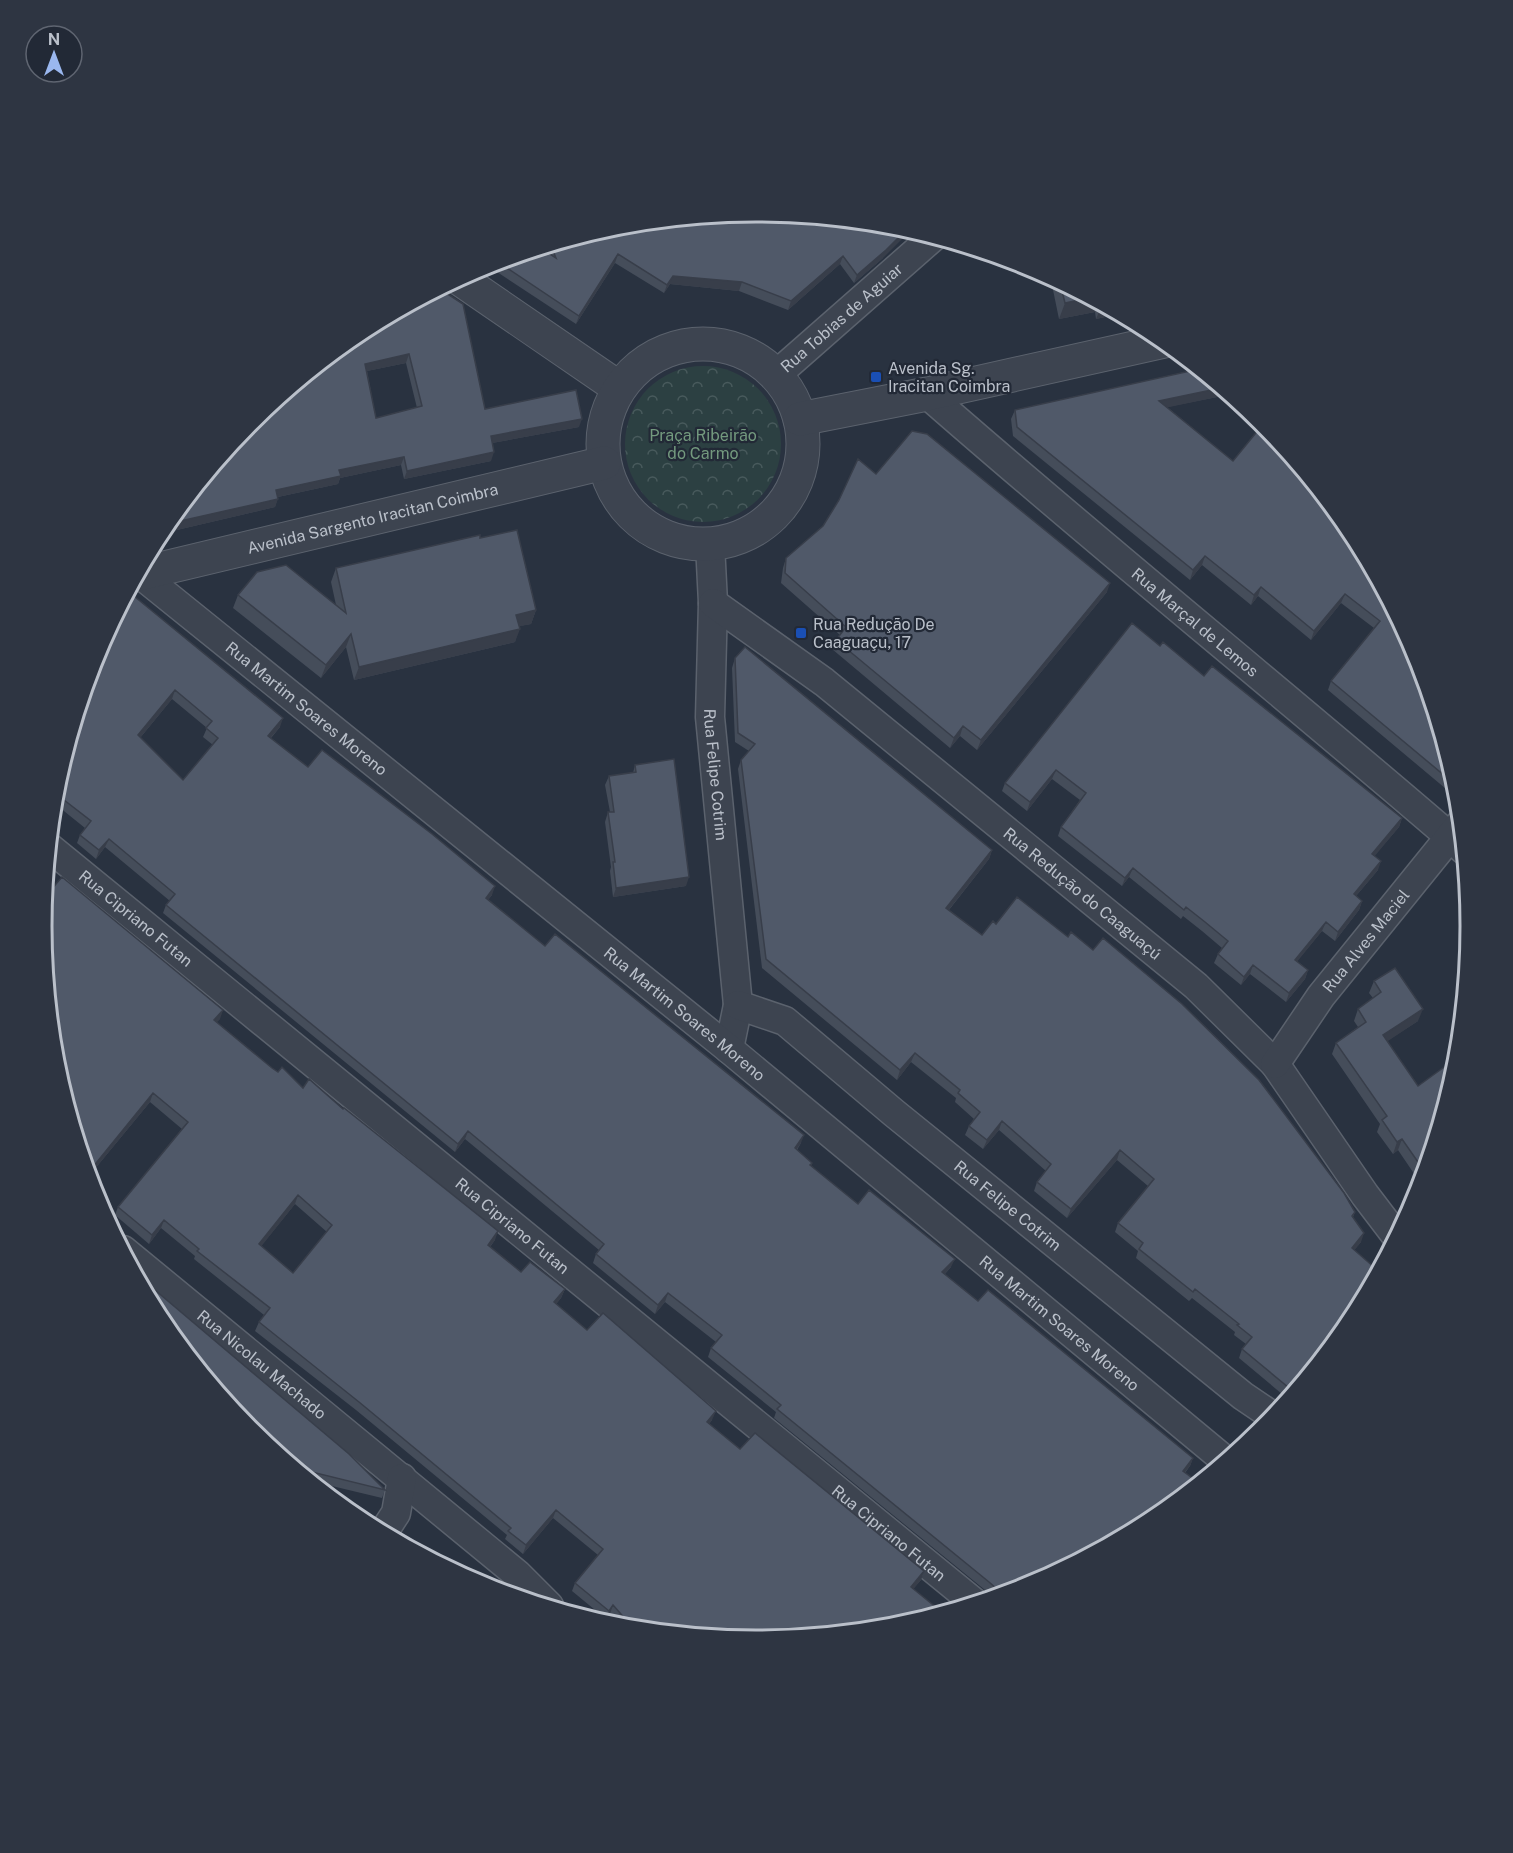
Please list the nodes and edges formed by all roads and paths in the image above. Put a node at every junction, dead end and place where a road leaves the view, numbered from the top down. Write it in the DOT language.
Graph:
graph roads {
  1 [pos="926,243"];
  2 [pos="468,285"];
  3 [pos="1152,344"];
  4 [pos="776,375"];
  5 [pos="619,388"];
  6 [pos="927,394"];
  7 [pos="800,419"];
  8 [pos="604,463"];
  9 [pos="710,544"];
  10 [pos="148,572"];
  11 [pos="145,578"];
  12 [pos="713,603"];
  13 [pos="1454,834"];
  14 [pos="1455,841"];
  15 [pos="57,855"];
  16 [pos="738,1005"];
  17 [pos="729,1049"];
  18 [pos="1275,1064"];
  19 [pos="1392,1230"];
  20 [pos="139,1263"];
  21 [pos="1266,1411"];
  22 [pos="1220,1456"];
  23 [pos="402,1478"];
  24 [pos="388,1526"];
  25 [pos="539,1596"];
  26 [pos="968,1598"];
  1 -- 4 [label="street, Rua Tobias de Aguiar"];
  2 -- 5 [label="street"];
  3 -- 6 [label="street"];
  4 -- 5 [label="street"];
  4 -- 7 [label="street"];
  5 -- 8 [label="street"];
  6 -- 7 [label="street"];
  6 -- 13 [label="street, Rua Marçal de Lemos"];
  7 -- 9 [label="street"];
  8 -- 9 [label="street"];
  8 -- 10 [label="street, Avenida Sargento Iracitan Coimbra"];
  9 -- 12 [label="street, Rua Felipe Cotrim"];
  11 -- 17 [label="street, Rua Martim Soares Moreno"];
  12 -- 16 [label="street, Rua Felipe Cotrim"];
  12 -- 18 [label="street, Rua Redução do Caaguaçú"];
  14 -- 18 [label="street, Rua Alves Maciel"];
  15 -- 26 [label="street, Rua Cipriano Futan"];
  16 -- 17 [label="street, Rua Felipe Cotrim"];
  16 -- 21 [label="street, Rua Felipe Cotrim"];
  17 -- 22 [label="street, Rua Martim Soares Moreno"];
  18 -- 19 [label="street, Rua Redução do Caaguaçú"];
  20 -- 23 [label="street, Rua Nicolau Machado"];
  23 -- 24 [label="street"];
  23 -- 25 [label="street, Rua Nicolau Machado"];
}
